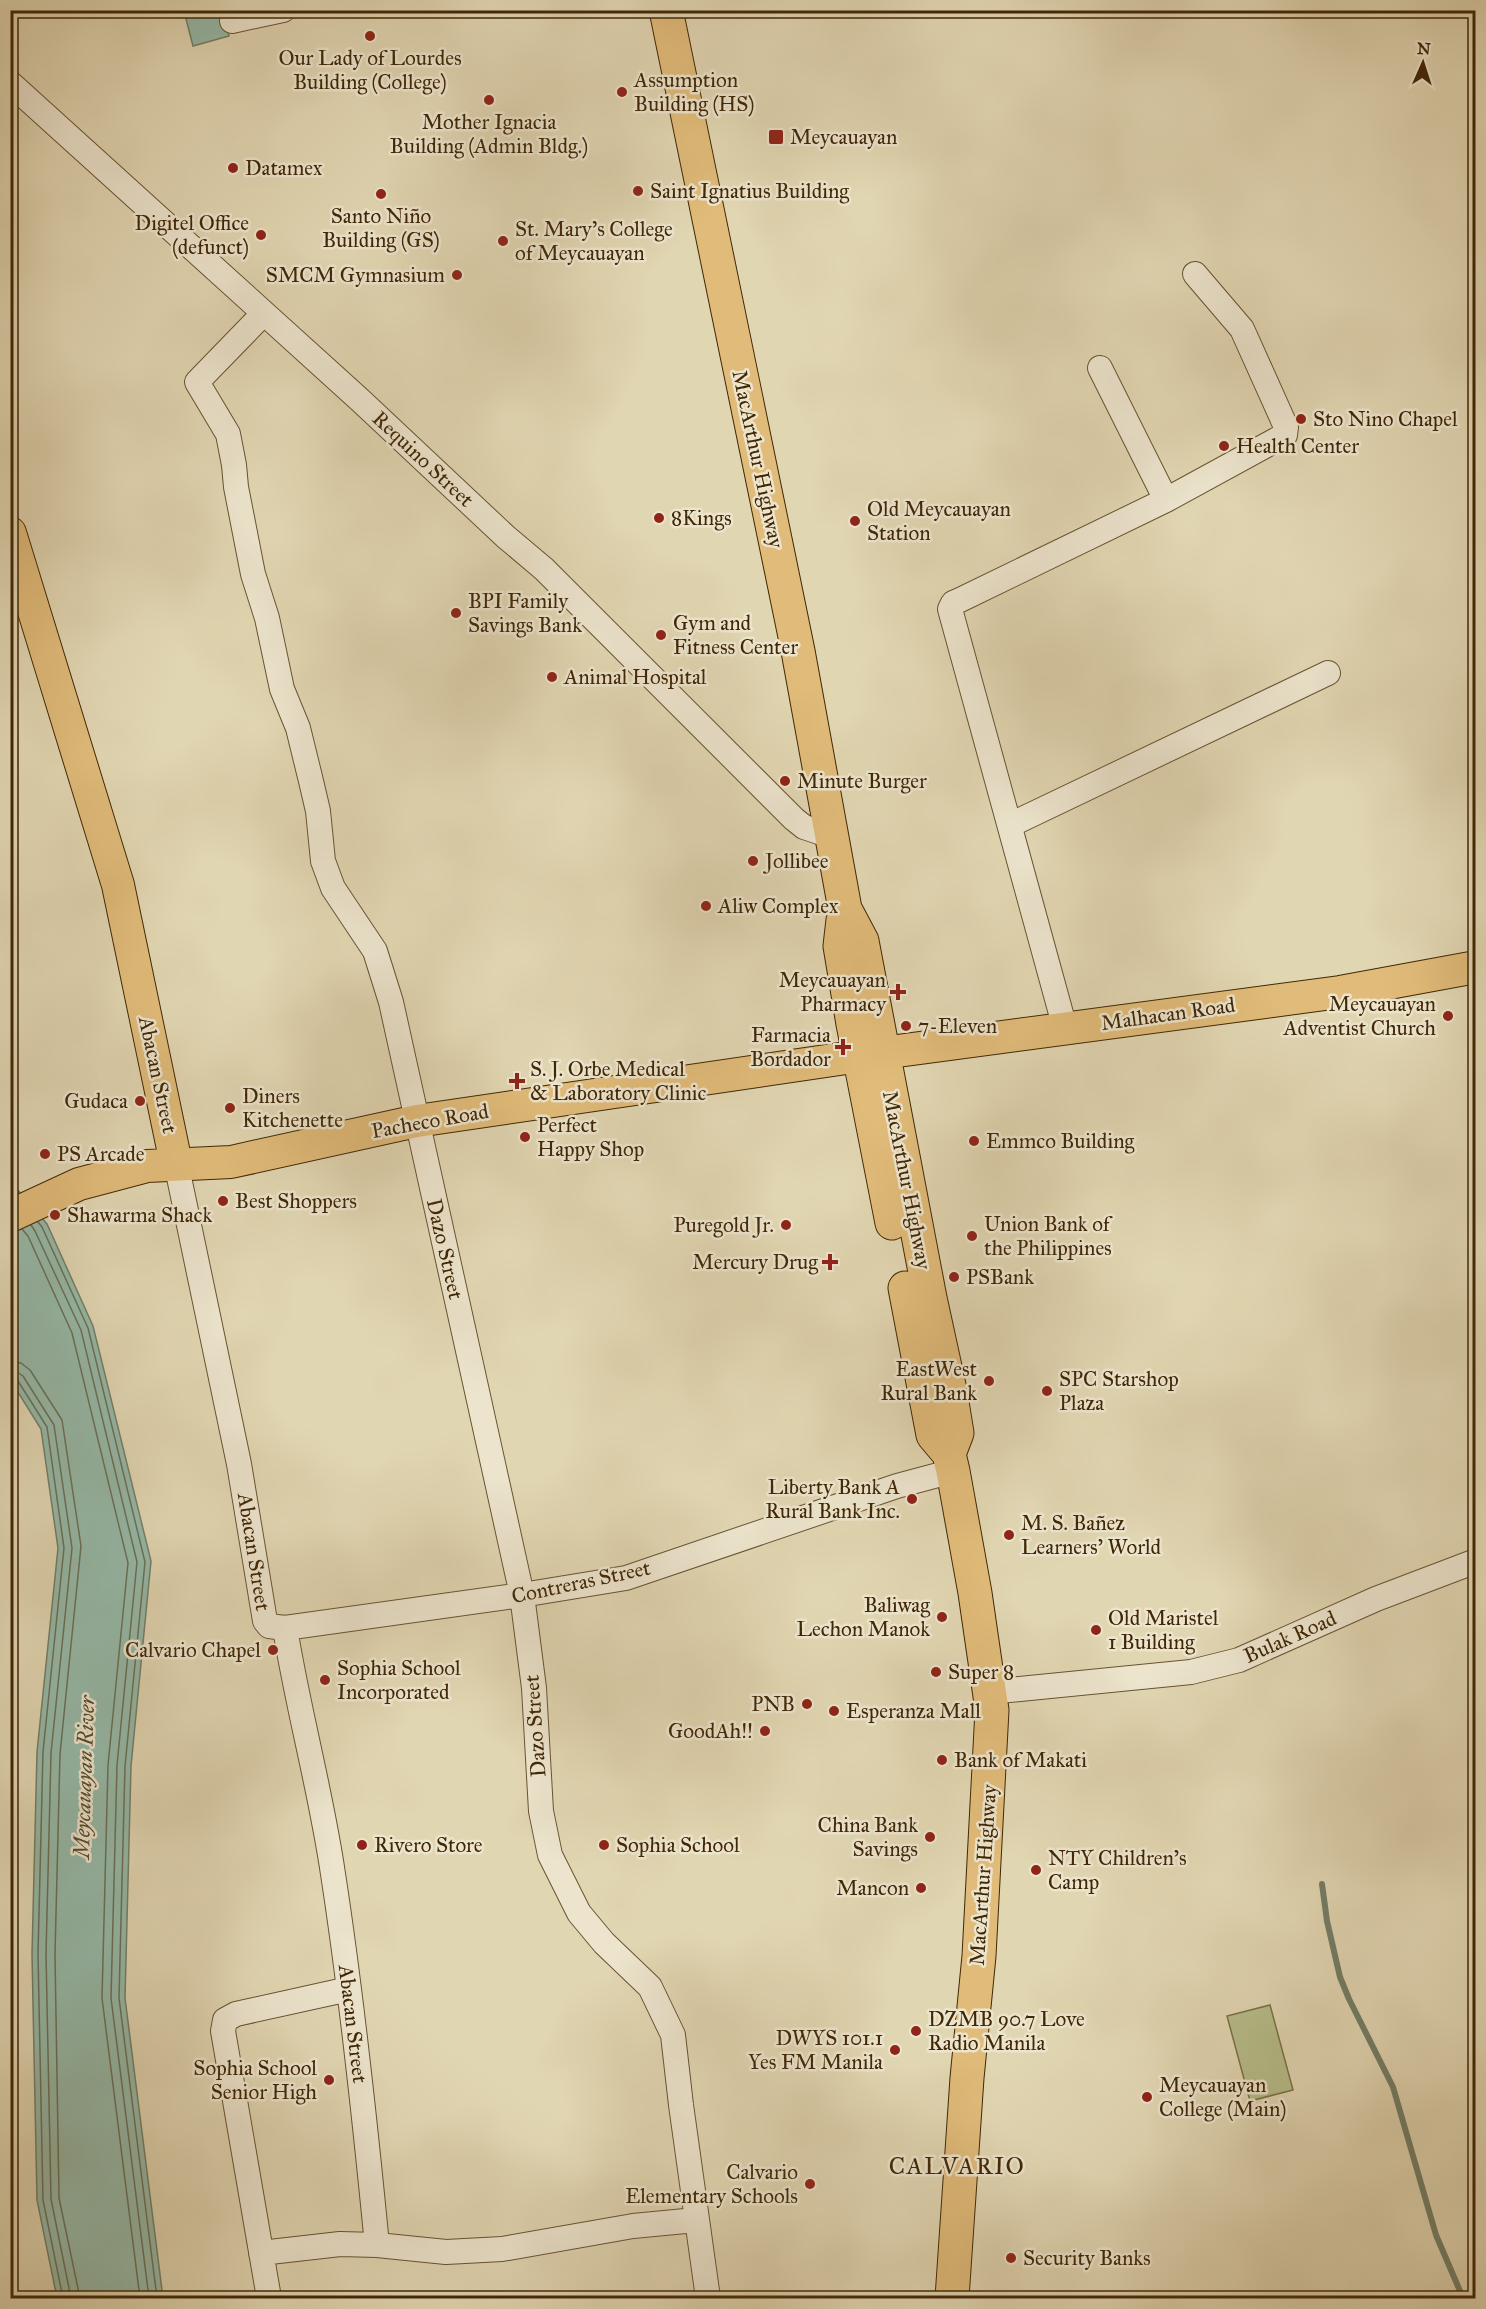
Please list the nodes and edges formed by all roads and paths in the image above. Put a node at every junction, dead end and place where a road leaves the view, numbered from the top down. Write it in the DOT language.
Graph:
graph roads {
  1 [pos="283,10"];
  2 [pos="666,10"];
  3 [pos="232,21"];
  4 [pos="10,82"];
  5 [pos="1195,274"];
  6 [pos="263,314"];
  7 [pos="1100,368"];
  8 [pos="1166,500"];
  9 [pos="10,533"];
  10 [pos="1328,673"];
  11 [pos="1010,825"];
  12 [pos="831,836"];
  13 [pos="1476,967"];
  14 [pos="1065,1028"];
  15 [pos="872,1055"];
  16 [pos="417,1121"];
  17 [pos="176,1163"];
  18 [pos="10,1216"];
  19 [pos="951,1463"];
  20 [pos="1476,1561"];
  21 [pos="522,1596"];
  22 [pos="277,1627"];
  23 [pos="989,1692"];
  24 [pos="349,1989"];
  25 [pos="696,2220"];
  26 [pos="377,2245"];
  27 [pos="261,2253"];
  28 [pos="269,2298"];
  29 [pos="708,2298"];
  30 [pos="952,2298"];
  1 -- 3 [label="street"];
  2 -- 12 [label="highway, MacArthur Highway"];
  4 -- 6 [label="street, Requino Street"];
  5 -- 8 [label="street"];
  6 -- 12 [label="street, Requino Street"];
  6 -- 16 [label="street, Dazo Street"];
  7 -- 8 [label="street"];
  8 -- 11 [label="street"];
  9 -- 17 [label="main road, Abacan Street"];
  10 -- 11 [label="street"];
  11 -- 14 [label="street"];
  12 -- 15 [label="highway, MacArthur Highway"];
  13 -- 14 [label="main road, Malhacan Road"];
  14 -- 15 [label="main road, Malhacan Road"];
  15 -- 16 [label="main road, Pacheco Road"];
  15 -- 19 [label="highway, MacArthur Highway"];
  16 -- 17 [label="main road, Pacheco Road"];
  16 -- 21 [label="street, Dazo Street"];
  17 -- 18 [label="main road, Pacheco Road"];
  17 -- 22 [label="street, Abacan Street"];
  19 -- 21 [label="street, Contreras Street"];
  19 -- 23 [label="highway, MacArthur Highway"];
  20 -- 23 [label="street, Bulak Road"];
  21 -- 22 [label="street, Contreras Street"];
  21 -- 25 [label="street, Dazo Street"];
  22 -- 24 [label="street, Abacan Street"];
  23 -- 30 [label="highway, MacArthur Highway"];
  24 -- 26 [label="street, Abacan Street"];
  24 -- 27 [label="street"];
  25 -- 26 [label="street"];
  25 -- 29 [label="street, Dazo Street"];
  26 -- 27 [label="street"];
  27 -- 28 [label="street"];
}
